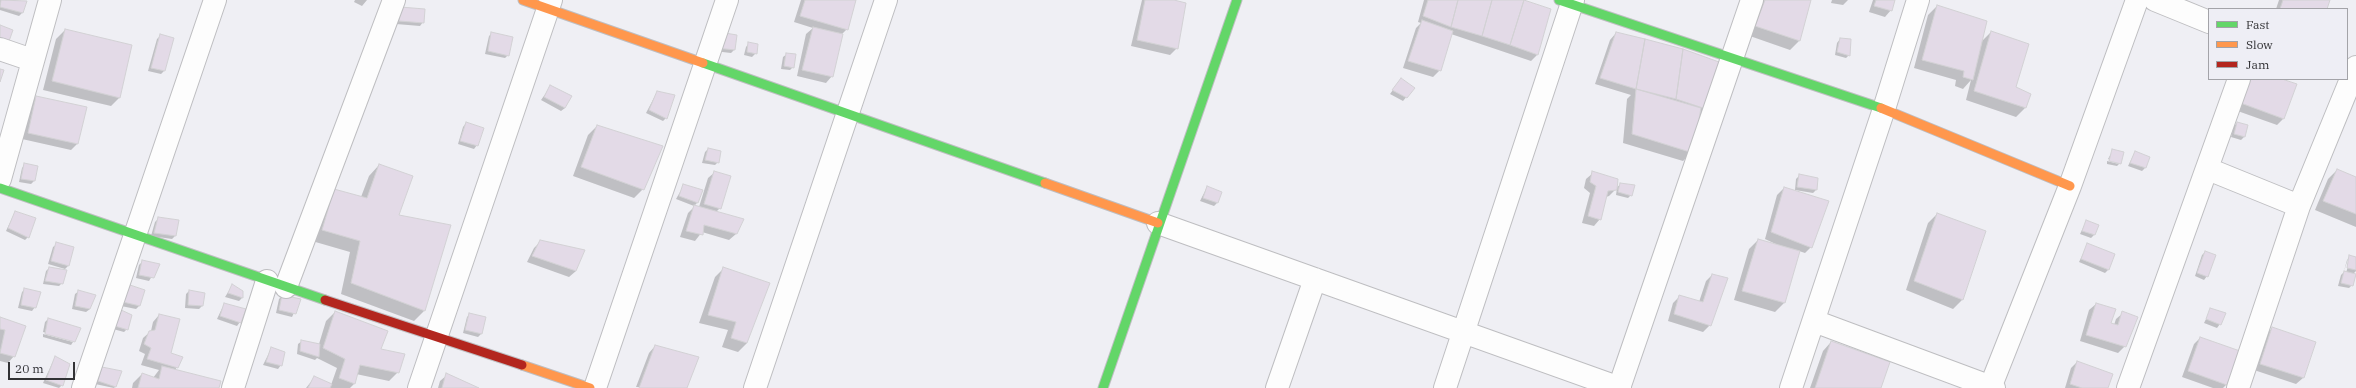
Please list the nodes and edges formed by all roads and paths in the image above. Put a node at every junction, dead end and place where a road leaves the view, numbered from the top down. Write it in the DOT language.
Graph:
graph roads {
  1 [pos="50,0"];
  2 [pos="215,0"];
  3 [pos="394,0"];
  4 [pos="523,0"];
  5 [pos="726,0"];
  6 [pos="886,0"];
  7 [pos="1237,0"];
  8 [pos="1752,0"];
  9 [pos="1918,0"];
  10 [pos="2137,0"];
  11 [pos="2155,0"];
  12 [pos="1568,1"];
  13 [pos="550,4"];
  14 [pos="2208,22"];
  15 [pos="0,49"];
  16 [pos="1732,59"];
  17 [pos="32,60"];
  18 [pos="705,64"];
  19 [pos="2353,75"];
  20 [pos="2239,80"];
  21 [pos="1884,109"];
  22 [pos="846,114"];
  23 [pos="2208,169"];
  24 [pos="0,179"];
  25 [pos="2070,186"];
  26 [pos="0,188"];
  27 [pos="2299,206"];
  28 [pos="1158,223"];
  29 [pos="134,233"];
  30 [pos="1315,280"];
  31 [pos="276,284"];
  32 [pos="1814,322"];
  33 [pos="1463,333"];
  34 [pos="436,338"];
  35 [pos="83,388"];
  36 [pos="233,388"];
  37 [pos="419,388"];
  38 [pos="590,388"];
  39 [pos="595,388"];
  40 [pos="755,388"];
  41 [pos="1103,388"];
  42 [pos="1277,388"];
  43 [pos="1445,388"];
  44 [pos="1620,388"];
  45 [pos="1791,388"];
  46 [pos="1992,388"];
  47 [pos="2128,388"];
  48 [pos="2238,388"];
  1 -- 17 [label="street"];
  2 -- 29 [label="street"];
  3 -- 31 [label="street"];
  4 -- 13 [label="street"];
  5 -- 18 [label="street"];
  6 -- 22 [label="street"];
  7 -- 28 [label="street"];
  8 -- 16 [label="street"];
  9 -- 21 [label="street"];
  10 -- 25 [label="street"];
  11 -- 14 [label="street"];
  12 -- 16 [label="street"];
  12 -- 33 [label="street"];
  13 -- 18 [label="street"];
  13 -- 34 [label="street"];
  15 -- 17 [label="street"];
  16 -- 21 [label="street"];
  16 -- 44 [label="street"];
  17 -- 24 [label="street"];
  18 -- 22 [label="street"];
  18 -- 39 [label="street"];
  19 -- 27 [label="street"];
  20 -- 23 [label="street"];
  21 -- 25 [label="street"];
  21 -- 32 [label="street"];
  22 -- 28 [label="street"];
  22 -- 40 [label="street"];
  23 -- 27 [label="street"];
  23 -- 47 [label="street"];
  25 -- 46 [label="street"];
  26 -- 29 [label="street"];
  27 -- 48 [label="street"];
  28 -- 30 [label="street"];
  28 -- 41 [label="street"];
  29 -- 31 [label="street"];
  29 -- 35 [label="street"];
  30 -- 33 [label="street"];
  30 -- 42 [label="street"];
  31 -- 34 [label="street"];
  31 -- 36 [label="street"];
  32 -- 45 [label="street"];
  32 -- 46 [label="street"];
  33 -- 43 [label="street"];
  33 -- 44 [label="street"];
  34 -- 37 [label="street"];
  34 -- 38 [label="street"];
}
